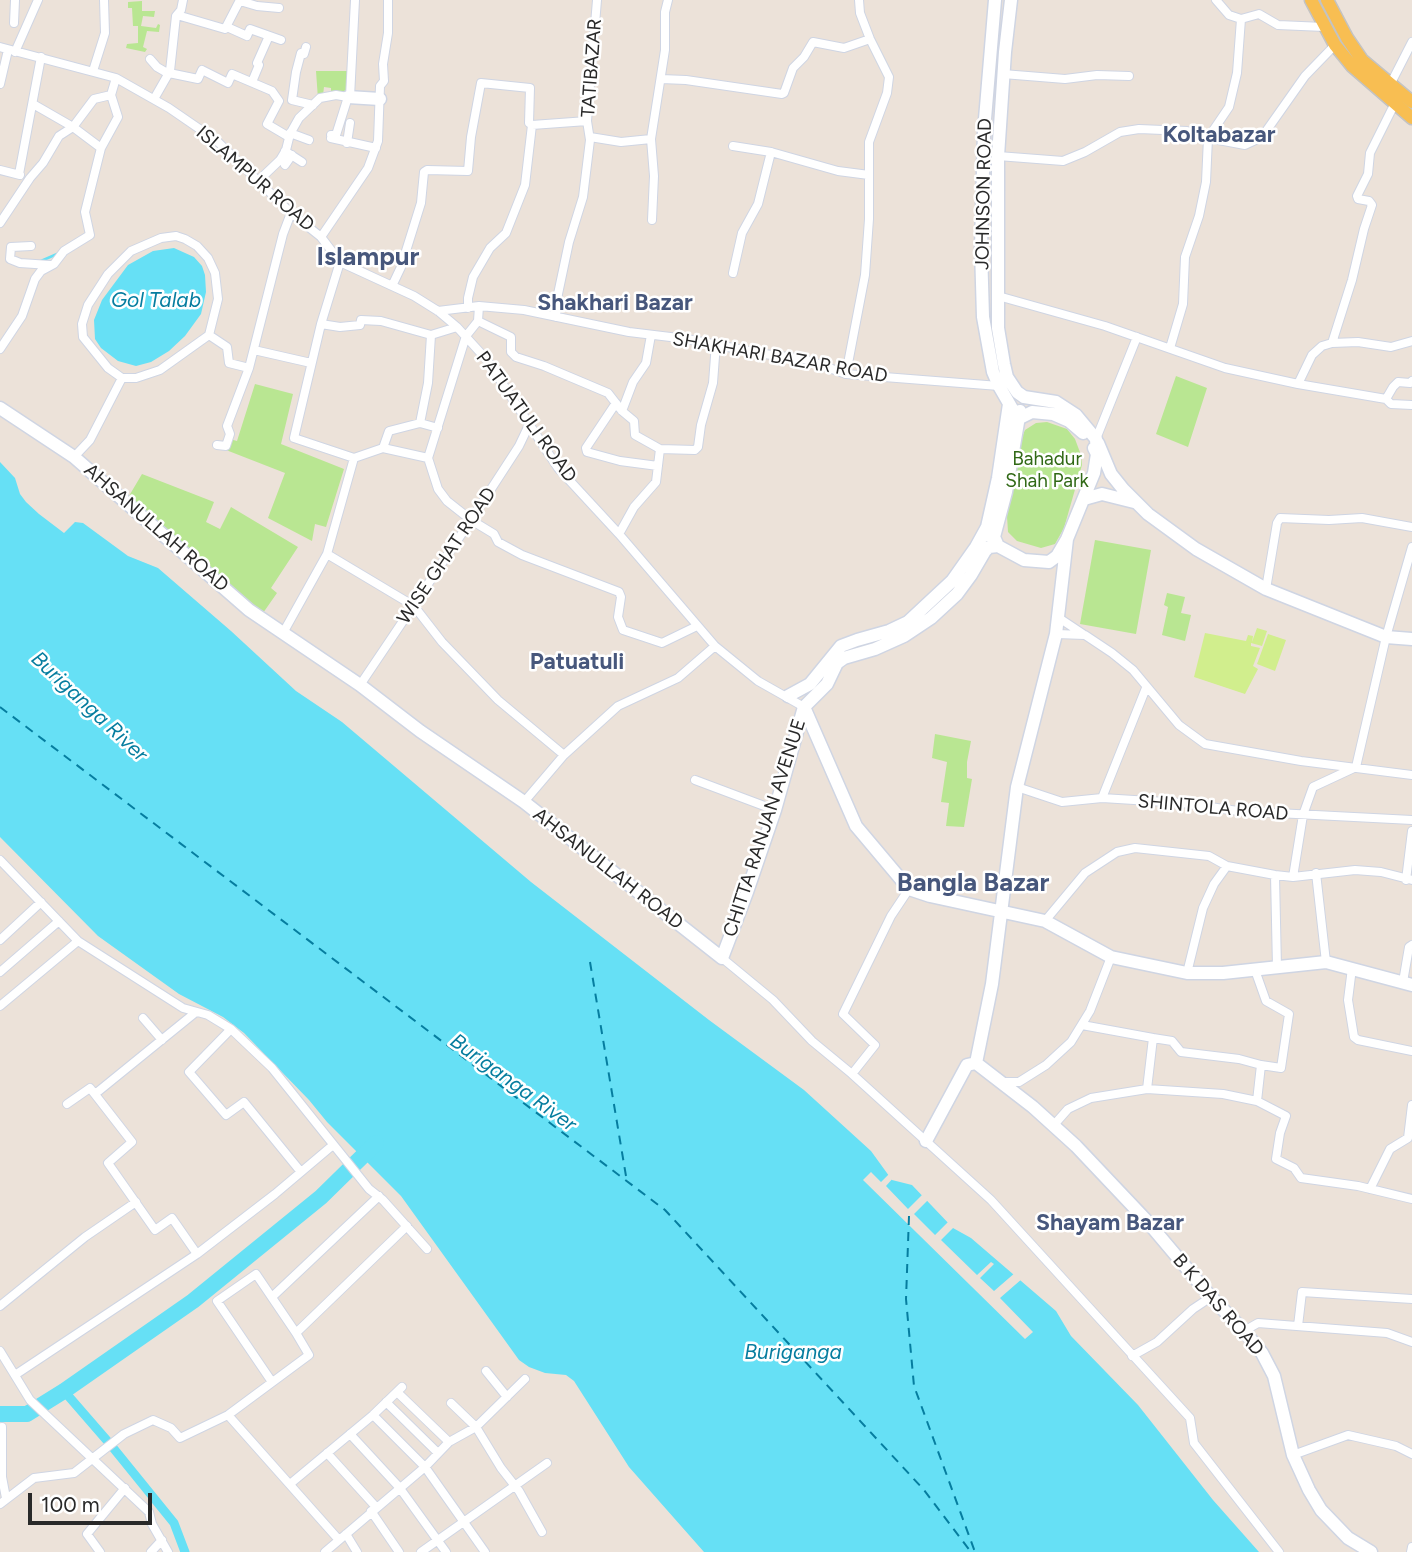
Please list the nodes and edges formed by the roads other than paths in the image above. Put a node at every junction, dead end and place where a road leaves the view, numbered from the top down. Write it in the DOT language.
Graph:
graph roads {
  1 [pos="15,0"];
  2 [pos="38,0"];
  3 [pos="104,0"];
  4 [pos="183,0"];
  5 [pos="355,0"];
  6 [pos="388,0"];
  7 [pos="597,0"];
  8 [pos="668,0"];
  9 [pos="859,0"];
  10 [pos="995,0"];
  11 [pos="1011,0"];
  12 [pos="1216,0"];
  13 [pos="1311,0"];
  14 [pos="1327,0"];
  15 [pos="240,1"];
  16 [pos="279,8"];
  17 [pos="177,15"];
  18 [pos="1241,19"];
  19 [pos="13,23"];
  20 [pos="992,26"];
  21 [pos="227,27"];
  22 [pos="1324,27"];
  23 [pos="1008,28"];
  24 [pos="269,36"];
  25 [pos="870,39"];
  26 [pos="281,40"];
  27 [pos="1412,41"];
  28 [pos="1335,45"];
  29 [pos="306,47"];
  30 [pos="8,50"];
  31 [pos="41,57"];
  32 [pos="150,59"];
  33 [pos="93,71"];
  34 [pos="169,74"];
  35 [pos="1003,75"];
  36 [pos="1129,76"];
  37 [pos="116,78"];
  38 [pos="661,79"];
  39 [pos="252,82"];
  40 [pos="0,84"];
  41 [pos="1395,94"];
  42 [pos="111,95"];
  43 [pos="349,97"];
  44 [pos="155,99"];
  45 [pos="380,99"];
  46 [pos="1412,102"];
  47 [pos="33,104"];
  48 [pos="313,105"];
  49 [pos="1412,118"];
  50 [pos="587,121"];
  51 [pos="350,123"];
  52 [pos="532,125"];
  53 [pos="73,127"];
  54 [pos="985,131"];
  55 [pos="1000,132"];
  56 [pos="290,135"];
  57 [pos="590,137"];
  58 [pos="1208,138"];
  59 [pos="651,139"];
  60 [pos="309,140"];
  61 [pos="347,142"];
  62 [pos="733,146"];
  63 [pos="101,148"];
  64 [pos="376,148"];
  65 [pos="771,152"];
  66 [pos="289,153"];
  67 [pos="998,156"];
  68 [pos="302,162"];
  69 [pos="285,165"];
  70 [pos="0,170"];
  71 [pos="19,174"];
  72 [pos="869,175"];
  73 [pos="30,178"];
  74 [pos="259,180"];
  75 [pos="291,213"];
  76 [pos="652,220"];
  77 [pos="0,223"];
  78 [pos="321,237"];
  79 [pos="31,246"];
  80 [pos="340,262"];
  81 [pos="50,265"];
  82 [pos="733,272"];
  83 [pos="392,286"];
  84 [pos="998,296"];
  85 [pos="479,306"];
  86 [pos="468,308"];
  87 [pos="438,311"];
  88 [pos="556,317"];
  89 [pos="478,321"];
  90 [pos="321,324"];
  91 [pos="457,327"];
  92 [pos="209,335"];
  93 [pos="431,335"];
  94 [pos="651,335"];
  95 [pos="466,336"];
  96 [pos="1137,337"];
  97 [pos="1412,341"];
  98 [pos="716,343"];
  99 [pos="1332,343"];
  100 [pos="1170,348"];
  101 [pos="0,349"];
  102 [pos="254,350"];
  103 [pos="311,363"];
  104 [pos="249,368"];
  105 [pos="846,374"];
  106 [pos="122,377"];
  107 [pos="1412,381"];
  108 [pos="1298,384"];
  109 [pos="981,386"];
  110 [pos="1005,386"];
  111 [pos="1030,397"];
  112 [pos="1387,400"];
  113 [pos="616,403"];
  114 [pos="1009,404"];
  115 [pos="1412,405"];
  116 [pos="0,408"];
  117 [pos="622,411"];
  118 [pos="1018,419"];
  119 [pos="1104,420"];
  120 [pos="1083,422"];
  121 [pos="420,424"];
  122 [pos="529,425"];
  123 [pos="438,428"];
  124 [pos="1096,439"];
  125 [pos="217,445"];
  126 [pos="383,448"];
  127 [pos="660,449"];
  128 [pos="1097,454"];
  129 [pos="74,457"];
  130 [pos="354,458"];
  131 [pos="428,458"];
  132 [pos="657,466"];
  133 [pos="1084,499"];
  134 [pos="1135,502"];
  135 [pos="471,520"];
  136 [pos="1412,527"];
  137 [pos="619,534"];
  138 [pos="992,539"];
  139 [pos="1067,539"];
  140 [pos="1412,547"];
  141 [pos="327,554"];
  142 [pos="1266,589"];
  143 [pos="414,606"];
  144 [pos="1059,618"];
  145 [pos="697,626"];
  146 [pos="284,633"];
  147 [pos="1056,634"];
  148 [pos="1085,635"];
  149 [pos="1386,637"];
  150 [pos="1412,639"];
  151 [pos="715,646"];
  152 [pos="360,685"];
  153 [pos="1146,688"];
  154 [pos="788,696"];
  155 [pos="804,707"];
  156 [pos="564,755"];
  157 [pos="1356,766"];
  158 [pos="1412,775"];
  159 [pos="695,780"];
  160 [pos="1017,787"];
  161 [pos="1102,798"];
  162 [pos="524,802"];
  163 [pos="775,810"];
  164 [pos="1303,815"];
  165 [pos="1412,820"];
  166 [pos="1412,831"];
  167 [pos="0,860"];
  168 [pos="1227,866"];
  169 [pos="1316,873"];
  170 [pos="1275,875"];
  171 [pos="1293,877"];
  172 [pos="1409,880"];
  173 [pos="909,888"];
  174 [pos="41,902"];
  175 [pos="1002,911"];
  176 [pos="59,921"];
  177 [pos="1045,921"];
  178 [pos="0,940"];
  179 [pos="78,941"];
  180 [pos="1412,945"];
  181 [pos="1111,957"];
  182 [pos="722,958"];
  183 [pos="1326,962"];
  184 [pos="1277,968"];
  185 [pos="1352,968"];
  186 [pos="1255,970"];
  187 [pos="0,972"];
  188 [pos="1187,973"];
  189 [pos="1407,984"];
  190 [pos="0,1006"];
  191 [pos="196,1012"];
  192 [pos="143,1018"];
  193 [pos="1082,1025"];
  194 [pos="231,1029"];
  195 [pos="1153,1038"];
  196 [pos="162,1040"];
  197 [pos="1412,1051"];
  198 [pos="976,1063"];
  199 [pos="1261,1065"];
  200 [pos="852,1074"];
  201 [pos="1003,1083"];
  202 [pos="1147,1089"];
  203 [pos="95,1094"];
  204 [pos="1257,1101"];
  205 [pos="67,1104"];
  206 [pos="1412,1105"];
  207 [pos="1053,1126"];
  208 [pos="926,1141"];
  209 [pos="333,1144"];
  210 [pos="301,1172"];
  211 [pos="1370,1189"];
  212 [pos="379,1196"];
  213 [pos="1412,1199"];
  214 [pos="136,1202"];
  215 [pos="407,1226"];
  216 [pos="427,1249"];
  217 [pos="197,1254"];
  218 [pos="272,1297"];
  219 [pos="1211,1297"];
  220 [pos="1412,1299"];
  221 [pos="0,1306"];
  222 [pos="1298,1326"];
  223 [pos="1244,1331"];
  224 [pos="296,1333"];
  225 [pos="1412,1342"];
  226 [pos="0,1351"];
  227 [pos="1132,1356"];
  228 [pos="486,1371"];
  229 [pos="15,1375"];
  230 [pos="525,1379"];
  231 [pos="272,1382"];
  232 [pos="507,1397"];
  233 [pos="386,1402"];
  234 [pos="451,1403"];
  235 [pos="228,1415"];
  236 [pos="373,1415"];
  237 [pos="2,1427"];
  238 [pos="476,1427"];
  239 [pos="350,1434"];
  240 [pos="449,1442"];
  241 [pos="327,1453"];
  242 [pos="438,1454"];
  243 [pos="1412,1454"];
  244 [pos="1293,1455"];
  245 [pos="93,1459"];
  246 [pos="547,1462"];
  247 [pos="425,1467"];
  248 [pos="290,1484"];
  249 [pos="514,1485"];
  250 [pos="125,1488"];
  251 [pos="399,1488"];
  252 [pos="3,1501"];
  253 [pos="373,1509"];
  254 [pos="464,1522"];
  255 [pos="542,1532"];
  256 [pos="342,1537"];
  257 [pos="162,1540"];
  258 [pos="437,1541"];
  259 [pos="94,1550"];
  260 [pos="151,1552"];
  261 [pos="168,1552"];
  262 [pos="325,1552"];
  263 [pos="357,1552"];
  264 [pos="399,1552"];
  265 [pos="421,1552"];
  266 [pos="446,1552"];
  267 [pos="485,1552"];
  268 [pos="1279,1552"];
  269 [pos="1371,1552"];
  1 -- 19 [label="street"];
  2 -- 30 [label="street"];
  3 -- 33 [label="street"];
  4 -- 17 [label="street"];
  5 -- 43 [label="street"];
  6 -- 45 [label="street"];
  7 -- 50 [label="street, TATIBAZAR"];
  8 -- 38 [label="street"];
  9 -- 25 [label="street"];
  10 -- 20 [label="street, JOHNSON ROAD"];
  11 -- 23 [label="street, JOHNSON ROAD"];
  12 -- 18 [label="street"];
  13 -- 22 [label="main road"];
  14 -- 41 [label="main road"];
  15 -- 16 [label="street"];
  15 -- 21 [label="street"];
  17 -- 21 [label="street"];
  17 -- 34 [label="street"];
  18 -- 22 [label="street"];
  18 -- 58 [label="street"];
  20 -- 23 [label="street"];
  20 -- 54 [label="street, JOHNSON ROAD"];
  21 -- 24 [label="street"];
  22 -- 28 [label="main road"];
  23 -- 35 [label="street, JOHNSON ROAD"];
  24 -- 26 [label="street"];
  24 -- 39 [label="street"];
  25 -- 38 [label="street"];
  25 -- 72 [label="street"];
  27 -- 41 [label="street"];
  28 -- 41 [label="main road"];
  28 -- 58 [label="street"];
  29 -- 48 [label="street"];
  30 -- 31 [label="street, ISLAMPUR ROAD"];
  30 -- 40 [label="street"];
  31 -- 33 [label="street, ISLAMPUR ROAD"];
  31 -- 47 [label="street"];
  32 -- 34 [label="street"];
  33 -- 37 [label="street, ISLAMPUR ROAD"];
  34 -- 39 [label="street"];
  34 -- 44 [label="street"];
  35 -- 36 [label="street"];
  35 -- 55 [label="street, JOHNSON ROAD"];
  37 -- 42 [label="street"];
  37 -- 44 [label="street, ISLAMPUR ROAD"];
  38 -- 59 [label="street"];
  39 -- 56 [label="street"];
  41 -- 46 [label="main road"];
  41 -- 49 [label="main road"];
  41 -- 99 [label="street"];
  42 -- 53 [label="street"];
  42 -- 63 [label="street"];
  43 -- 45 [label="street"];
  43 -- 48 [label="street"];
  43 -- 61 [label="street"];
  44 -- 74 [label="street, ISLAMPUR ROAD"];
  45 -- 64 [label="street"];
  47 -- 53 [label="street"];
  47 -- 71 [label="street"];
  48 -- 56 [label="street"];
  50 -- 52 [label="street"];
  50 -- 57 [label="street, TATIBAZAR"];
  51 -- 61 [label="street"];
  52 -- 83 [label="street"];
  52 -- 86 [label="street"];
  53 -- 63 [label="street"];
  53 -- 73 [label="street"];
  54 -- 55 [label="street"];
  54 -- 110 [label="street, JOHNSON ROAD"];
  55 -- 67 [label="street, JOHNSON ROAD"];
  56 -- 60 [label="street"];
  56 -- 66 [label="street"];
  57 -- 59 [label="street"];
  57 -- 88 [label="street, TATIBAZAR"];
  58 -- 67 [label="street"];
  58 -- 100 [label="street"];
  59 -- 76 [label="street"];
  61 -- 64 [label="street"];
  62 -- 65 [label="street"];
  63 -- 81 [label="street"];
  64 -- 78 [label="street"];
  65 -- 72 [label="street"];
  65 -- 82 [label="street"];
  66 -- 68 [label="street"];
  66 -- 69 [label="street"];
  66 -- 74 [label="street"];
  67 -- 84 [label="street, JOHNSON ROAD"];
  70 -- 71 [label="street"];
  71 -- 73 [label="street"];
  72 -- 105 [label="street"];
  73 -- 77 [label="street"];
  74 -- 75 [label="street, ISLAMPUR ROAD"];
  75 -- 78 [label="street, ISLAMPUR ROAD"];
  75 -- 102 [label="street"];
  78 -- 80 [label="street, PATUATULI ROAD"];
  79 -- 81 [label="street"];
  80 -- 83 [label="street, PATUATULI ROAD"];
  80 -- 90 [label="street"];
  81 -- 101 [label="street"];
  83 -- 87 [label="street, PATUATULI ROAD"];
  84 -- 96 [label="street"];
  84 -- 110 [label="street, JOHNSON ROAD"];
  85 -- 86 [label="street, SHAKHARI BAZAR ROAD"];
  85 -- 88 [label="street, SHAKHARI BAZAR ROAD"];
  85 -- 89 [label="street"];
  86 -- 87 [label="street, SHAKHARI BAZAR ROAD"];
  87 -- 91 [label="street, PATUATULI ROAD"];
  88 -- 94 [label="street, SHAKHARI BAZAR ROAD"];
  89 -- 95 [label="street"];
  89 -- 113 [label="street"];
  90 -- 93 [label="street"];
  90 -- 103 [label="street"];
  91 -- 93 [label="street"];
  91 -- 95 [label="street, PATUATULI ROAD"];
  92 -- 104 [label="street"];
  92 -- 106 [label="street"];
  92 -- 106 [label="street"];
  93 -- 121 [label="street"];
  94 -- 98 [label="street, SHAKHARI BAZAR ROAD"];
  94 -- 117 [label="street"];
  95 -- 122 [label="street, PATUATULI ROAD"];
  95 -- 123 [label="street"];
  96 -- 100 [label="street"];
  96 -- 119 [label="street"];
  97 -- 99 [label="street"];
  98 -- 105 [label="street, SHAKHARI BAZAR ROAD"];
  98 -- 127 [label="street"];
  99 -- 108 [label="street"];
  100 -- 108 [label="street"];
  102 -- 103 [label="street"];
  102 -- 104 [label="street"];
  103 -- 130 [label="street"];
  104 -- 125 [label="street"];
  105 -- 109 [label="street, SHAKHARI BAZAR ROAD"];
  106 -- 129 [label="street"];
  107 -- 112 [label="street"];
  108 -- 112 [label="street"];
  109 -- 110 [label="street, SHAKHARI BAZAR ROAD"];
  109 -- 114 [label="street"];
  110 -- 111 [label="street"];
  110 -- 114 [label="street"];
  111 -- 118 [label="street, CHITTA RANJAN AVENUE"];
  111 -- 120 [label="street"];
  112 -- 115 [label="street"];
  113 -- 117 [label="street"];
  113 -- 132 [label="street"];
  114 -- 118 [label="street"];
  114 -- 138 [label="street, CHITTA RANJAN AVENUE"];
  116 -- 129 [label="street, AHSANULLAH ROAD"];
  117 -- 127 [label="street"];
  118 -- 128 [label="street"];
  118 -- 138 [label="street, CHITTA RANJAN AVENUE"];
  119 -- 120 [label="street"];
  119 -- 124 [label="street"];
  120 -- 124 [label="street"];
  121 -- 123 [label="street"];
  121 -- 126 [label="street"];
  122 -- 135 [label="street, WISE GHAT ROAD"];
  122 -- 137 [label="street, PATUATULI ROAD"];
  123 -- 131 [label="street"];
  124 -- 128 [label="street"];
  124 -- 134 [label="street"];
  126 -- 130 [label="street"];
  126 -- 131 [label="street"];
  127 -- 132 [label="street"];
  128 -- 133 [label="street"];
  129 -- 146 [label="street, AHSANULLAH ROAD"];
  130 -- 141 [label="street"];
  131 -- 135 [label="street"];
  132 -- 137 [label="street"];
  133 -- 134 [label="street"];
  133 -- 139 [label="street"];
  134 -- 142 [label="street"];
  135 -- 143 [label="street, WISE GHAT ROAD"];
  135 -- 145 [label="street"];
  136 -- 142 [label="street"];
  137 -- 145 [label="street, PATUATULI ROAD"];
  138 -- 139 [label="street"];
  138 -- 154 [label="street, CHITTA RANJAN AVENUE"];
  138 -- 155 [label="street, CHITTA RANJAN AVENUE"];
  139 -- 144 [label="street"];
  140 -- 149 [label="street"];
  141 -- 143 [label="street"];
  141 -- 146 [label="street"];
  142 -- 149 [label="street"];
  143 -- 152 [label="street, WISE GHAT ROAD"];
  143 -- 156 [label="street"];
  144 -- 147 [label="street"];
  144 -- 148 [label="street"];
  145 -- 151 [label="street, PATUATULI ROAD"];
  146 -- 152 [label="street, AHSANULLAH ROAD"];
  147 -- 148 [label="street"];
  147 -- 160 [label="street"];
  148 -- 153 [label="street"];
  149 -- 150 [label="street"];
  149 -- 157 [label="street"];
  151 -- 154 [label="street, PATUATULI ROAD"];
  151 -- 156 [label="street"];
  152 -- 162 [label="street, AHSANULLAH ROAD"];
  153 -- 157 [label="street"];
  153 -- 161 [label="street"];
  154 -- 155 [label="street, PATUATULI ROAD"];
  155 -- 163 [label="street, CHITTA RANJAN AVENUE"];
  155 -- 173 [label="street"];
  156 -- 162 [label="street"];
  157 -- 158 [label="street"];
  157 -- 164 [label="street"];
  159 -- 163 [label="street"];
  160 -- 161 [label="street, SHINTOLA ROAD"];
  160 -- 175 [label="street"];
  161 -- 164 [label="street, SHINTOLA ROAD"];
  162 -- 182 [label="street, AHSANULLAH ROAD"];
  163 -- 182 [label="street, CHITTA RANJAN AVENUE"];
  164 -- 165 [label="street, SHINTOLA ROAD"];
  164 -- 171 [label="street"];
  166 -- 172 [label="street"];
  167 -- 174 [label="street"];
  168 -- 170 [label="street"];
  168 -- 177 [label="street"];
  168 -- 188 [label="street"];
  169 -- 171 [label="street"];
  169 -- 172 [label="street"];
  169 -- 183 [label="street"];
  170 -- 171 [label="street"];
  170 -- 184 [label="street"];
  173 -- 175 [label="street"];
  173 -- 200 [label="street"];
  174 -- 176 [label="street"];
  174 -- 178 [label="street"];
  175 -- 177 [label="street"];
  175 -- 198 [label="street"];
  176 -- 179 [label="street"];
  176 -- 187 [label="street"];
  177 -- 181 [label="street"];
  179 -- 190 [label="street"];
  179 -- 191 [label="street"];
  180 -- 189 [label="street"];
  181 -- 188 [label="street"];
  181 -- 193 [label="street"];
  182 -- 200 [label="street, AHSANULLAH ROAD"];
  183 -- 184 [label="street"];
  183 -- 185 [label="street"];
  184 -- 186 [label="street"];
  185 -- 189 [label="street"];
  185 -- 197 [label="street"];
  186 -- 188 [label="street"];
  186 -- 199 [label="street"];
  191 -- 194 [label="street"];
  191 -- 196 [label="street"];
  192 -- 196 [label="street"];
  193 -- 195 [label="street"];
  193 -- 201 [label="street"];
  194 -- 209 [label="street"];
  194 -- 210 [label="street"];
  195 -- 199 [label="street"];
  195 -- 202 [label="street"];
  196 -- 203 [label="street"];
  198 -- 201 [label="street, B K DAS ROAD"];
  198 -- 208 [label="street"];
  199 -- 204 [label="street"];
  200 -- 208 [label="street, AHSANULLAH ROAD"];
  201 -- 207 [label="street, B K DAS ROAD"];
  202 -- 204 [label="street"];
  202 -- 207 [label="street"];
  203 -- 205 [label="street"];
  203 -- 214 [label="street"];
  204 -- 211 [label="street"];
  206 -- 211 [label="street"];
  207 -- 219 [label="street, B K DAS ROAD"];
  208 -- 227 [label="street, AHSANULLAH ROAD"];
  209 -- 210 [label="street"];
  209 -- 212 [label="street"];
  210 -- 217 [label="street"];
  211 -- 213 [label="street"];
  212 -- 215 [label="street"];
  212 -- 218 [label="street"];
  214 -- 217 [label="street"];
  214 -- 221 [label="street"];
  215 -- 216 [label="street"];
  215 -- 224 [label="street"];
  217 -- 229 [label="street"];
  218 -- 224 [label="street"];
  218 -- 231 [label="street"];
  219 -- 223 [label="street, B K DAS ROAD"];
  219 -- 227 [label="street"];
  220 -- 222 [label="street"];
  222 -- 223 [label="street"];
  222 -- 225 [label="street"];
  223 -- 244 [label="street, B K DAS ROAD"];
  224 -- 231 [label="street"];
  226 -- 229 [label="street"];
  227 -- 268 [label="street, AHSANULLAH ROAD"];
  228 -- 232 [label="street"];
  229 -- 245 [label="street"];
  230 -- 232 [label="street"];
  231 -- 235 [label="street"];
  232 -- 238 [label="street"];
  233 -- 236 [label="street"];
  233 -- 240 [label="street"];
  233 -- 242 [label="street"];
  234 -- 238 [label="street"];
  235 -- 245 [label="street"];
  235 -- 248 [label="street"];
  236 -- 239 [label="street"];
  236 -- 247 [label="street"];
  237 -- 252 [label="street"];
  238 -- 240 [label="street"];
  238 -- 249 [label="street"];
  239 -- 241 [label="street"];
  239 -- 251 [label="street"];
  240 -- 242 [label="street"];
  241 -- 248 [label="street"];
  241 -- 253 [label="street"];
  242 -- 247 [label="street"];
  243 -- 244 [label="street"];
  244 -- 269 [label="street, B K DAS ROAD"];
  245 -- 250 [label="street"];
  245 -- 252 [label="street"];
  246 -- 249 [label="street"];
  247 -- 251 [label="street"];
  247 -- 254 [label="street"];
  248 -- 256 [label="street"];
  249 -- 254 [label="street"];
  249 -- 255 [label="street"];
  250 -- 257 [label="street"];
  250 -- 259 [label="street"];
  251 -- 253 [label="street"];
  251 -- 258 [label="street"];
  253 -- 256 [label="street"];
  253 -- 264 [label="street"];
  254 -- 258 [label="street"];
  254 -- 267 [label="street"];
  256 -- 262 [label="street"];
  256 -- 263 [label="street"];
  257 -- 260 [label="street"];
  257 -- 261 [label="street"];
  258 -- 265 [label="street"];
  258 -- 266 [label="street"];
}
